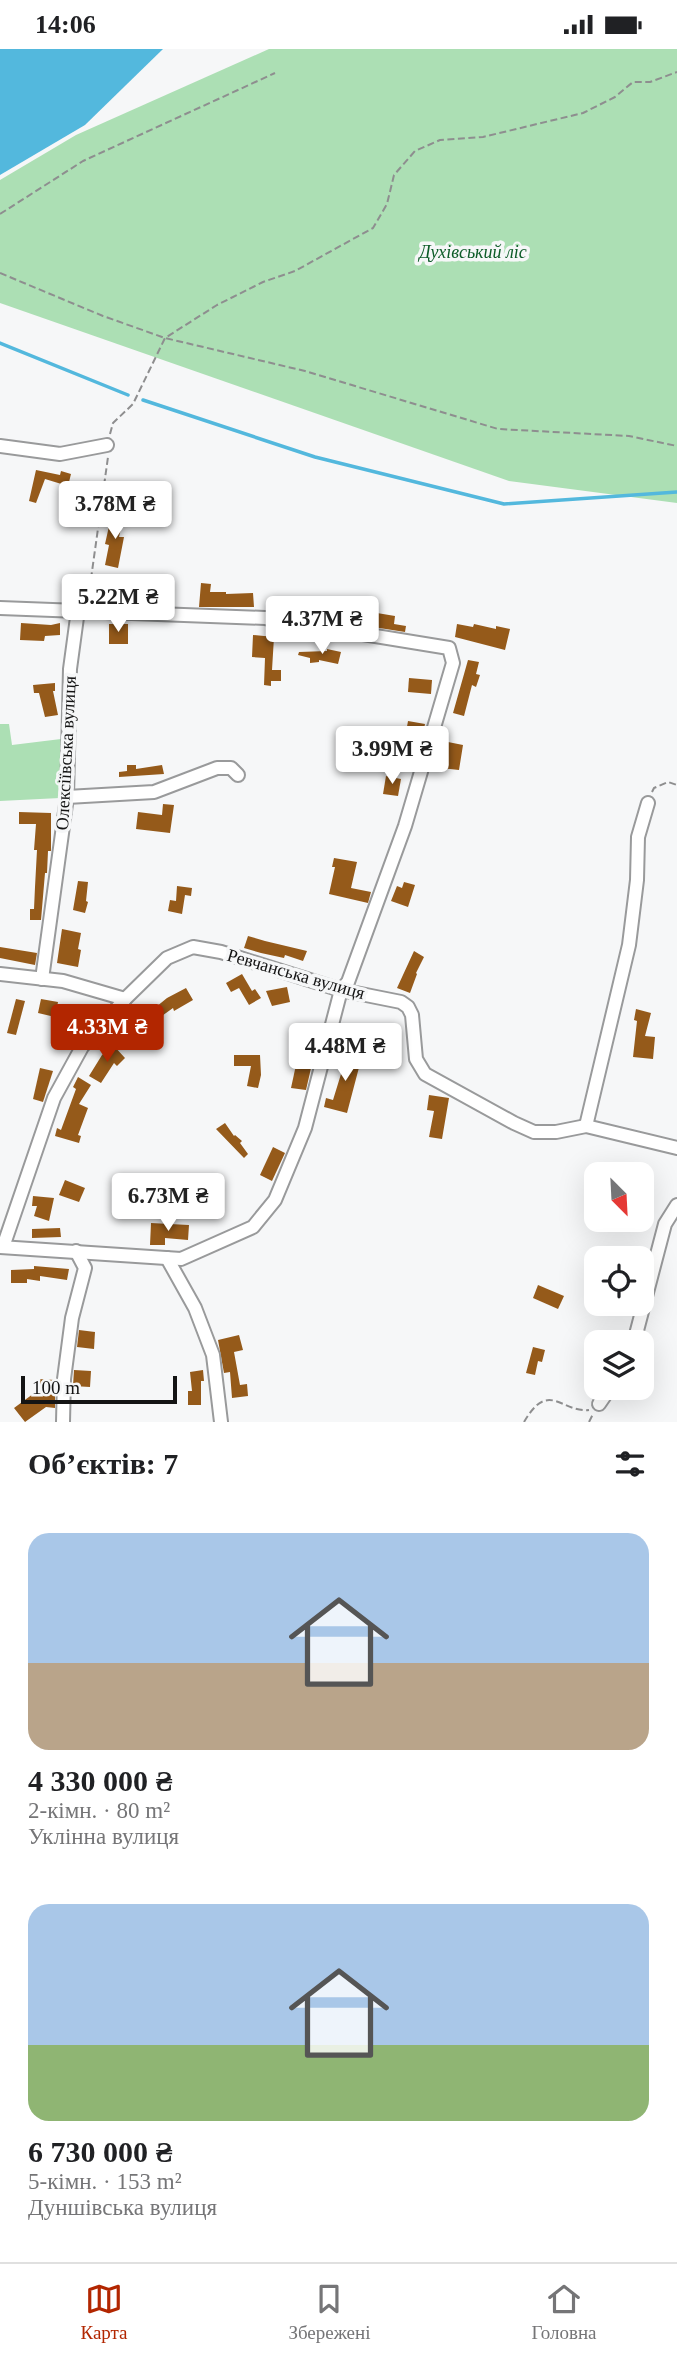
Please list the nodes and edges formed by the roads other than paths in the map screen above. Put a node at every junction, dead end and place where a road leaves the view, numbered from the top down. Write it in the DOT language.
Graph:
graph roads {
  1 [pos="107,445"];
  2 [pos="0,446"];
  3 [pos="0,608"];
  4 [pos="82,610"];
  5 [pos="238,775"];
  6 [pos="67,797"];
  7 [pos="648,803"];
  8 [pos="0,974"];
  9 [pos="43,979"];
  10 [pos="341,990"];
  11 [pos="125,999"];
  12 [pos="586,1126"];
  13 [pos="677,1148"];
  14 [pos="677,1205"];
  15 [pos="2,1247"];
  16 [pos="76,1251"];
  17 [pos="167,1258"];
  18 [pos="637,1330"];
  19 [pos="602,1400"];
  20 [pos="599,1404"];
  21 [pos="63,1422"];
  22 [pos="221,1422"];
  1 -- 2 [label="street"];
  3 -- 4 [label="street"];
  4 -- 6 [label="street, Олексіївська вулиця"];
  4 -- 10 [label="street"];
  5 -- 6 [label="street"];
  6 -- 9 [label="street, Олексіївська вулиця"];
  7 -- 12 [label="street"];
  8 -- 9 [label="street"];
  9 -- 11 [label="street"];
  10 -- 11 [label="street, Ревчанська вулиця"];
  10 -- 12 [label="street, Ревчанська вулиця"];
  10 -- 17 [label="street"];
  11 -- 15 [label="street, Ревчанська вулиця"];
  12 -- 13 [label="street"];
  14 -- 18 [label="street"];
  15 -- 16 [label="street"];
  16 -- 17 [label="street"];
  16 -- 21 [label="street"];
  17 -- 22 [label="street"];
  19 -- 20 [label="street"];
}
